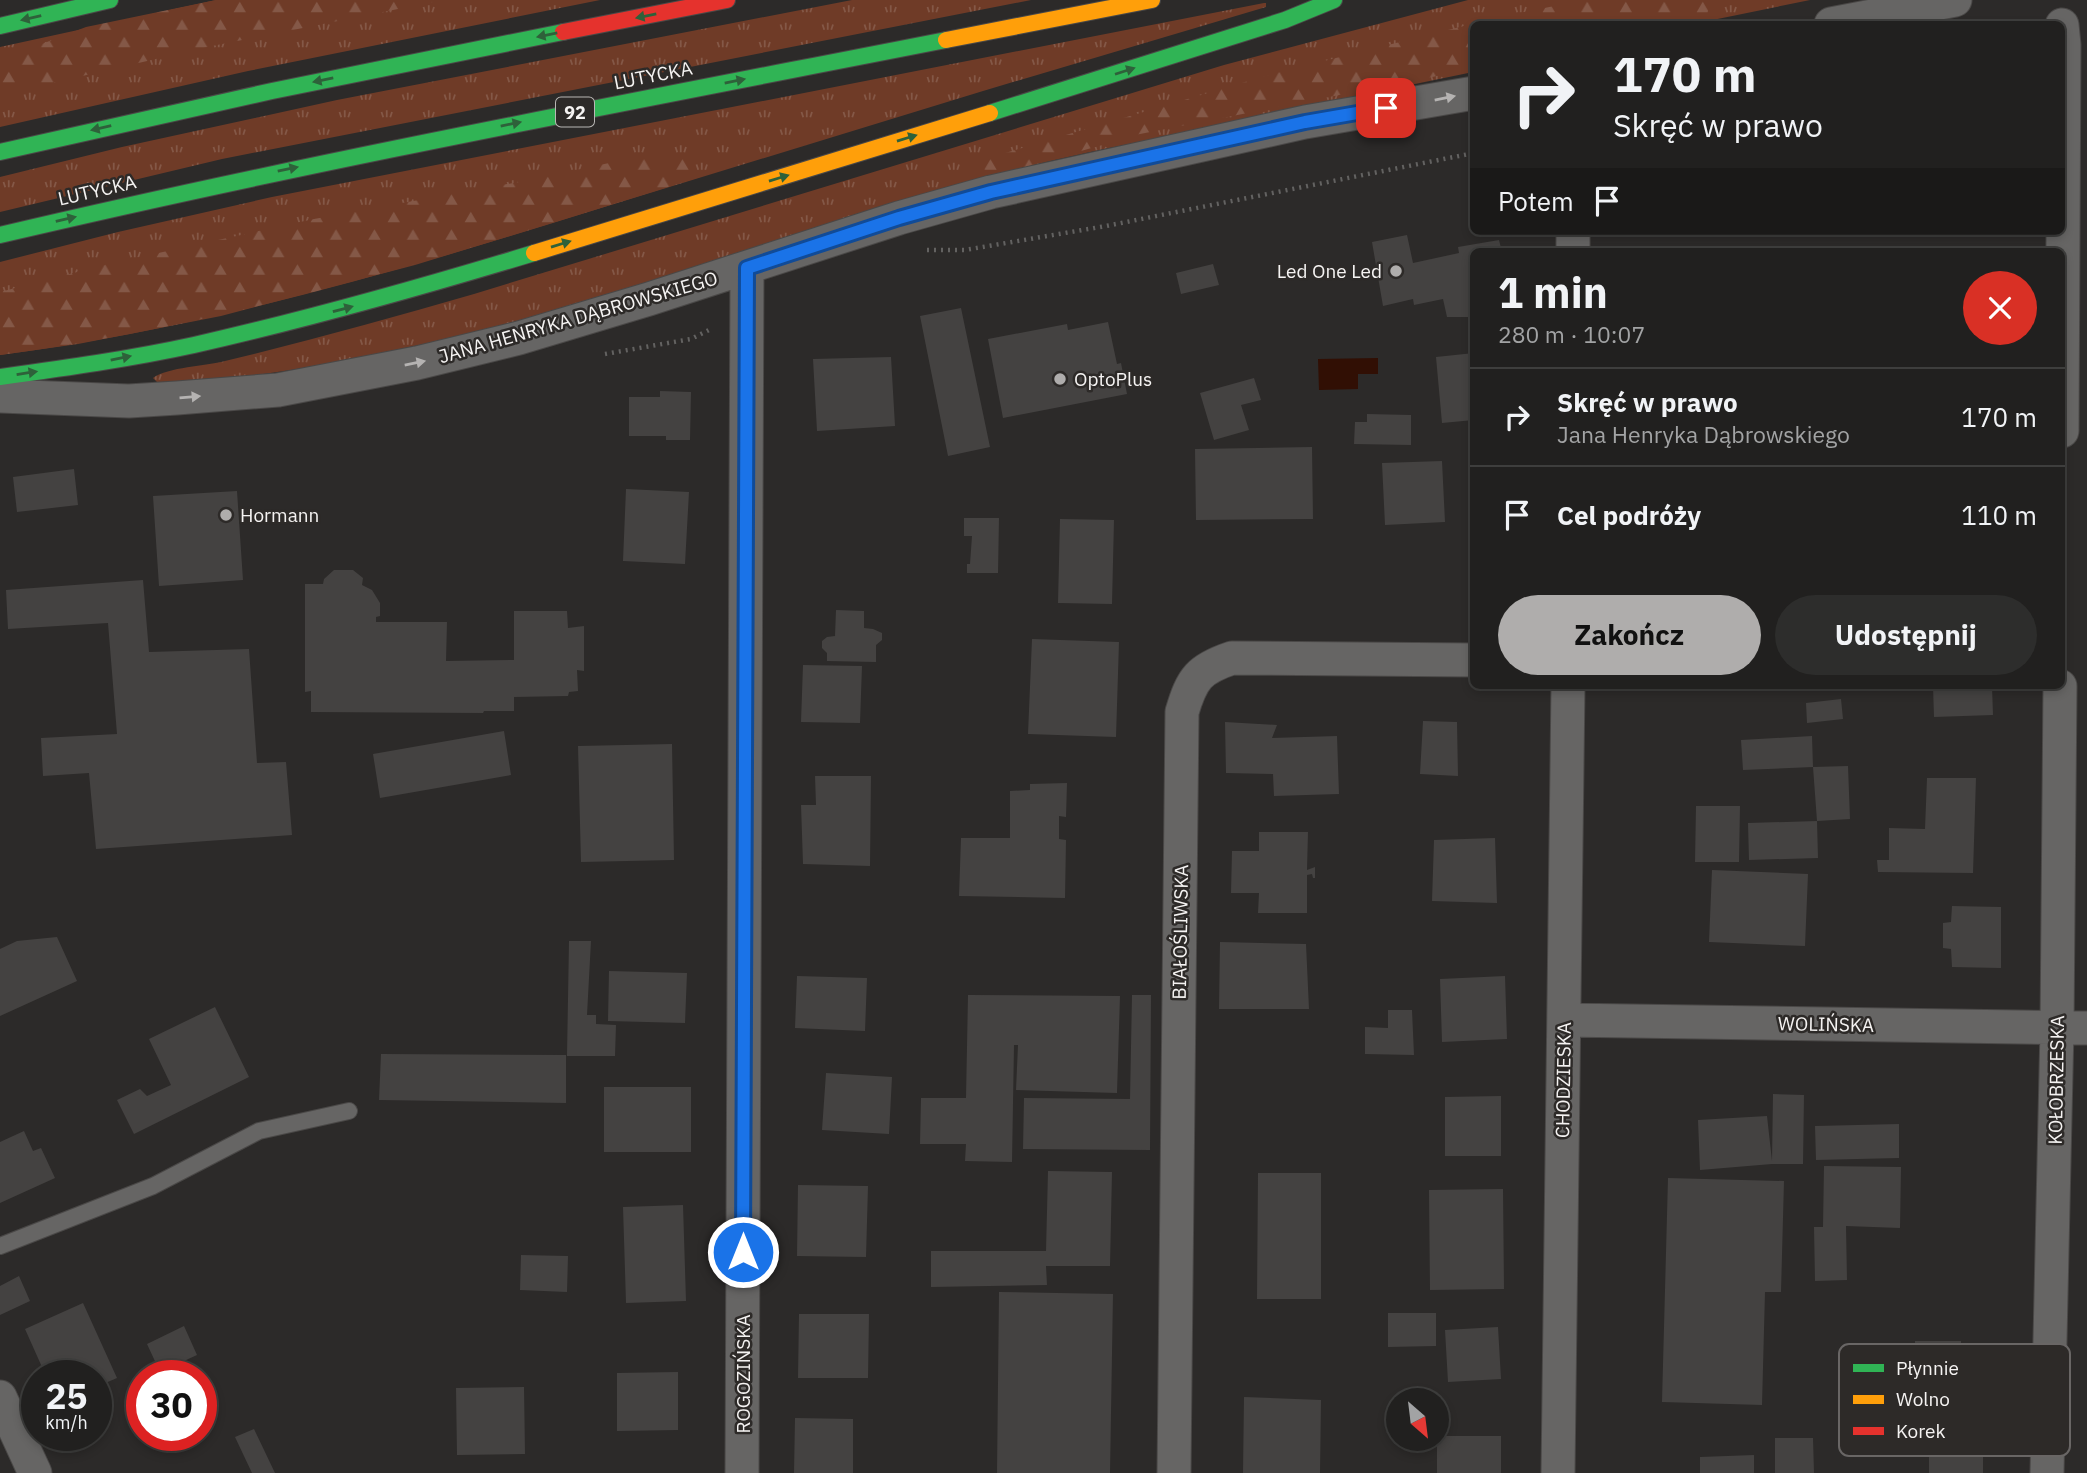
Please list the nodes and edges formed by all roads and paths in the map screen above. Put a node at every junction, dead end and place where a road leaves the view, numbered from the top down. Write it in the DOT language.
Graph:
graph roads {
  1 [pos="110,0"];
  2 [pos="727,0"];
  3 [pos="1152,0"];
  4 [pos="1334,0"];
  5 [pos="1955,0"];
  6 [pos="2058,0"];
  7 [pos="1846,21"];
  8 [pos="2061,21"];
  9 [pos="0,26"];
  10 [pos="1470,94"];
  11 [pos="0,152"];
  12 [pos="1470,154"];
  13 [pos="0,235"];
  14 [pos="915,249"];
  15 [pos="747,268"];
  16 [pos="0,377"];
  17 [pos="0,396"];
  18 [pos="1470,660"];
  19 [pos="1568,689"];
  20 [pos="2060,689"];
  21 [pos="1564,1020"];
  22 [pos="2072,1028"];
  23 [pos="349,1111"];
  24 [pos="0,1246"];
  25 [pos="2054,1344"];
  26 [pos="0,1397"];
  27 [pos="35,1473"];
  28 [pos="743,1473"];
  29 [pos="1174,1473"];
  30 [pos="1558,1473"];
  1 -- 9 [label="main road, one-way"];
  2 -- 11 [label="main road, one-way"];
  13 -- 3 [label="main road, LUTYCKA / 92, one-way"];
  16 -- 4 [label="main road, one-way"];
  5 -- 7 [label="street"];
  6 -- 8 [label="street"];
  15 -- 10 [label="street, JANA HENRYKA DĄBROWSKIEGO, one-way"];
  12 -- 14 [label="path"];
  17 -- 15 [label="street, JANA HENRYKA DĄBROWSKIEGO, one-way"];
  15 -- 28 [label="street, ROGOZIŃSKA"];
  18 -- 29 [label="street, BIAŁOŚLIWSKA"];
  19 -- 21 [label="street, CHODZIESKA"];
  20 -- 22 [label="street, KOŁOBRZESKA"];
  21 -- 22 [label="street, WOLIŃSKA"];
  21 -- 30 [label="street, CHODZIESKA"];
  22 -- 25 [label="street, KOŁOBRZESKA"];
  23 -- 24 [label="lane"];
  26 -- 27 [label="street"];
}
